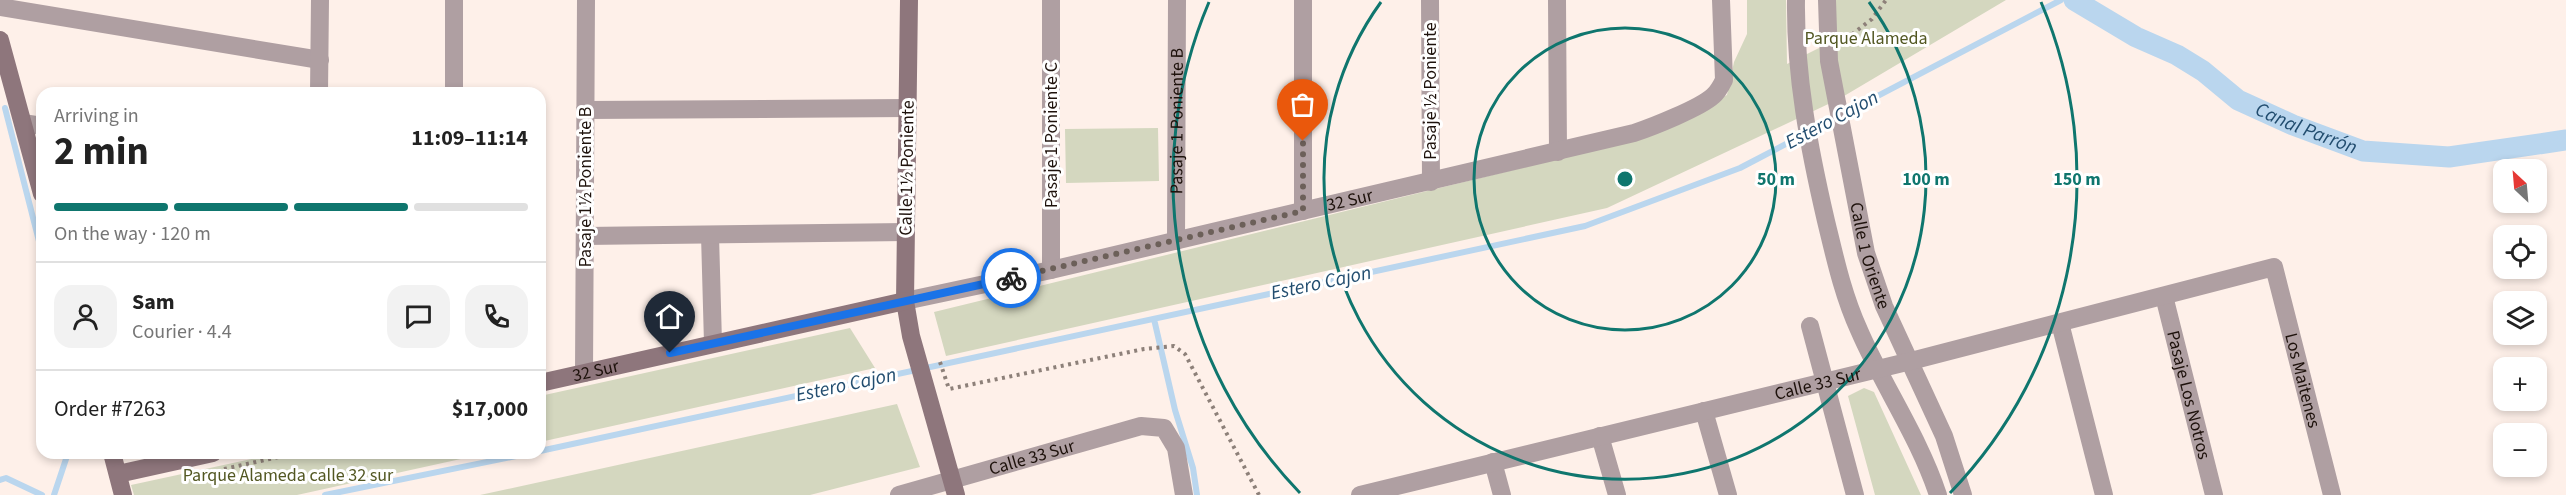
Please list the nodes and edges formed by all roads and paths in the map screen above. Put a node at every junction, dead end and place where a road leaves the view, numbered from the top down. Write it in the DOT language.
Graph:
graph roads {
  1 [pos="320,0"];
  2 [pos="454,0"];
  3 [pos="586,0"];
  4 [pos="909,0"];
  5 [pos="1051,0"];
  6 [pos="1177,0"];
  7 [pos="1303,0"];
  8 [pos="1430,0"];
  9 [pos="1557,0"];
  10 [pos="1721,0"];
  11 [pos="1796,0"];
  12 [pos="1827,0"];
  13 [pos="1886,0"];
  14 [pos="0,7"];
  15 [pos="0,40"];
  16 [pos="1843,41"];
  17 [pos="320,60"];
  18 [pos="320,87"];
  19 [pos="454,87"];
  20 [pos="6,89"];
  21 [pos="908,108"];
  22 [pos="585,110"];
  23 [pos="23,123"];
  24 [pos="36,125"];
  25 [pos="1558,152"];
  26 [pos="36,172"];
  27 [pos="1431,182"];
  28 [pos="1303,211"];
  29 [pos="906,232"];
  30 [pos="710,235"];
  31 [pos="585,236"];
  32 [pos="1176,241"];
  33 [pos="2274,267"];
  34 [pos="1051,270"];
  35 [pos="2164,296"];
  36 [pos="905,301"];
  37 [pos="2060,323"];
  38 [pos="1810,326"];
  39 [pos="713,343"];
  40 [pos="937,352"];
  41 [pos="1911,361"];
  42 [pos="1878,369"];
  43 [pos="584,373"];
  44 [pos="1825,381"];
  45 [pos="546,382"];
  46 [pos="1704,411"];
  47 [pos="1600,436"];
  48 [pos="114,459"];
  49 [pos="186,459"];
  50 [pos="1493,462"];
  51 [pos="118,474"];
  52 [pos="954,488"];
  53 [pos="1388,492"];
  54 [pos="123,495"];
  55 [pos="899,495"];
  56 [pos="1184,495"];
  57 [pos="1259,495"];
  58 [pos="1360,495"];
  59 [pos="1502,495"];
  60 [pos="1617,495"];
  61 [pos="1728,495"];
  62 [pos="1855,495"];
  63 [pos="1938,495"];
  64 [pos="1963,495"];
  65 [pos="2104,495"];
  66 [pos="2214,495"];
  67 [pos="2332,495"];
  1 -- 17 [label="street"];
  2 -- 19 [label="street"];
  3 -- 22 [label="street, Pasaje 1½ Poniente B"];
  4 -- 21 [label="street, Calle 1½ Poniente"];
  5 -- 34 [label="street, Pasaje 1 Poniente C"];
  6 -- 32 [label="street, Pasaje 1 Poniente B"];
  7 -- 28 [label="street"];
  8 -- 27 [label="street, Pasaje ½ Poniente"];
  9 -- 25 [label="street"];
  10 -- 25 [label="street, 32 Sur"];
  11 -- 42 [label="street, Calle 1 Oriente"];
  12 -- 41 [label="street, Calle 1 Oriente"];
  13 -- 16 [label="path"];
  14 -- 17 [label="street"];
  15 -- 20 [label="street"];
  17 -- 18 [label="street"];
  20 -- 23 [label="street"];
  21 -- 22 [label="street"];
  21 -- 29 [label="street, Calle 1½ Poniente"];
  22 -- 31 [label="street, Pasaje 1½ Poniente B"];
  23 -- 24 [label="street"];
  23 -- 26 [label="street"];
  25 -- 27 [label="street, 32 Sur"];
  27 -- 28 [label="street, 32 Sur"];
  28 -- 32 [label="street, 32 Sur"];
  29 -- 30 [label="street"];
  29 -- 36 [label="street, Calle 1½ Poniente"];
  30 -- 31 [label="street"];
  30 -- 39 [label="street"];
  31 -- 43 [label="street, Pasaje 1½ Poniente B"];
  32 -- 34 [label="street, 32 Sur"];
  33 -- 35 [label="street, Calle 33 Sur"];
  33 -- 67 [label="street, Los Maitenes"];
  34 -- 36 [label="street, 32 Sur"];
  35 -- 37 [label="street, Calle 33 Sur"];
  35 -- 66 [label="street, Pasaje Los Notros"];
  36 -- 39 [label="street, 32 Sur"];
  36 -- 52 [label="street, Calle 1½ Poniente"];
  37 -- 41 [label="street, Calle 33 Sur"];
  37 -- 65 [label="street"];
  38 -- 44 [label="street"];
  39 -- 43 [label="street, 32 Sur"];
  40 -- 57 [label="path"];
  41 -- 42 [label="street, Calle 33 Sur"];
  41 -- 64 [label="street, Calle 1 Oriente"];
  42 -- 44 [label="street, Calle 33 Sur"];
  42 -- 63 [label="street, Calle 1 Oriente"];
  43 -- 45 [label="street, 32 Sur"];
  44 -- 46 [label="street, Calle 33 Sur"];
  44 -- 62 [label="street"];
  46 -- 47 [label="street, Calle 33 Sur"];
  46 -- 61 [label="street"];
  47 -- 50 [label="street, Calle 33 Sur"];
  47 -- 60 [label="street"];
  48 -- 51 [label="street"];
  49 -- 51 [label="street"];
  50 -- 53 [label="street, Calle 33 Sur"];
  50 -- 59 [label="street"];
  51 -- 54 [label="street"];
  52 -- 55 [label="street, Calle 33 Sur"];
  52 -- 56 [label="street, Calle 33 Sur"];
  53 -- 58 [label="street, Calle 33 Sur"];
}
